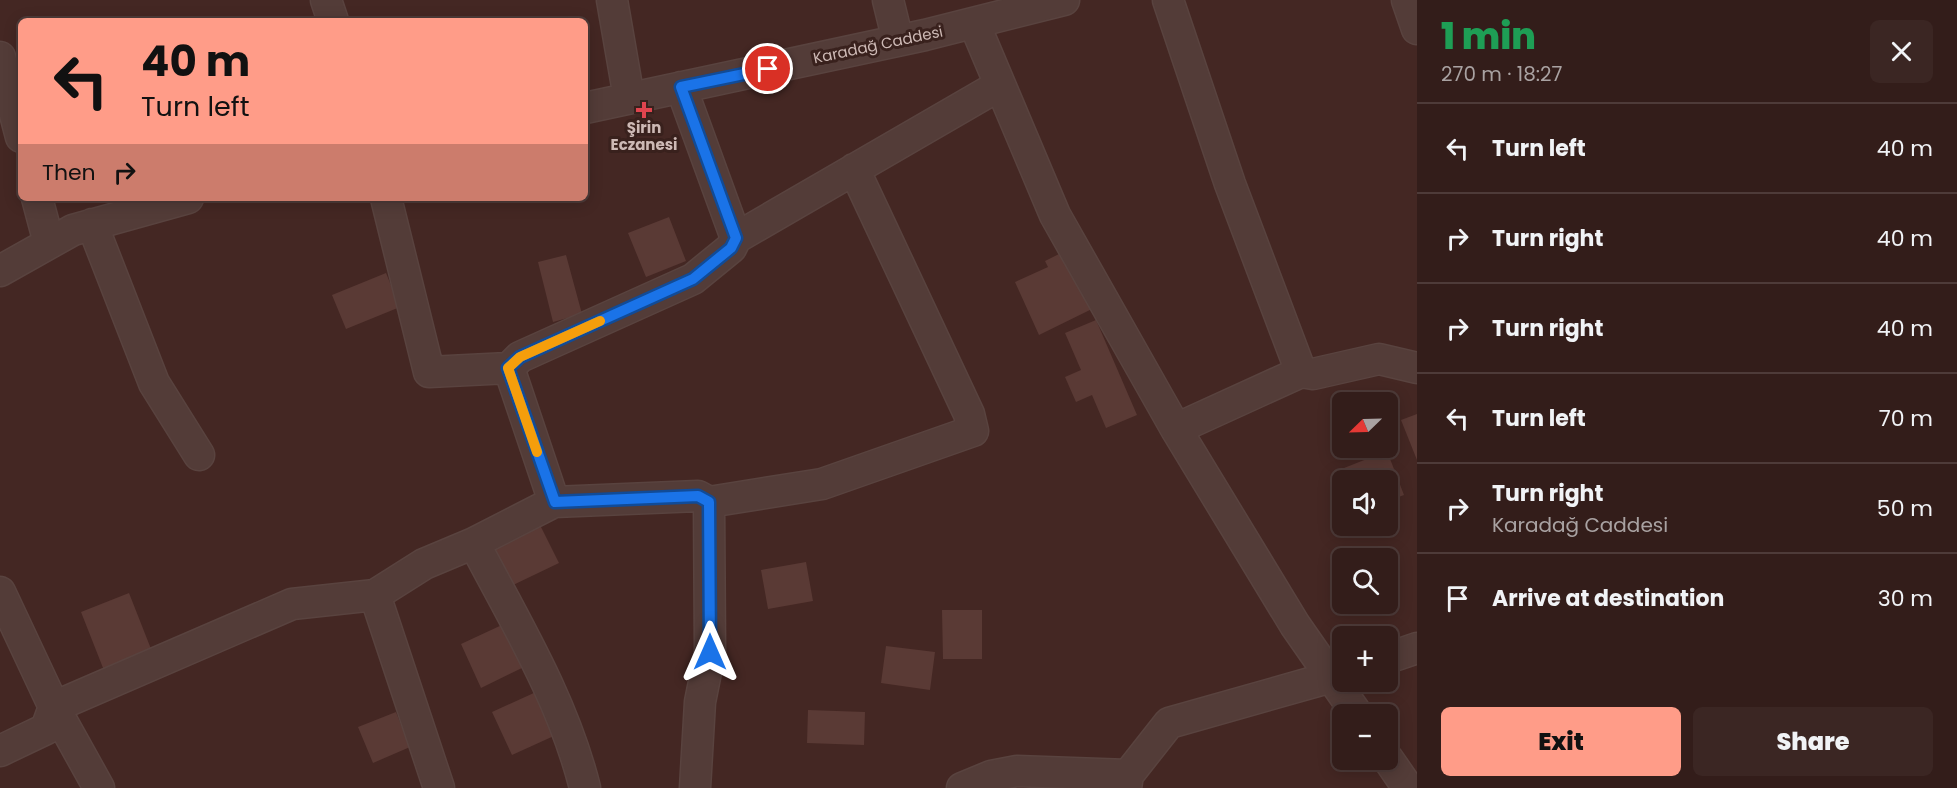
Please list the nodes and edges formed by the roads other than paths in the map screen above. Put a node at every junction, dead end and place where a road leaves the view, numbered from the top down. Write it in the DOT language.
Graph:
graph roads {
  1 [pos="326,0"];
  2 [pos="612,0"];
  3 [pos="888,0"];
  4 [pos="1064,0"];
  5 [pos="1168,0"];
  6 [pos="1407,0"];
  7 [pos="332,18"];
  8 [pos="974,23"];
  9 [pos="1417,28"];
  10 [pos="898,41"];
  11 [pos="0,57"];
  12 [pos="1000,85"];
  13 [pos="681,87"];
  14 [pos="629,99"];
  15 [pos="588,107"];
  16 [pos="18,126"];
  17 [pos="854,169"];
  18 [pos="38,201"];
  19 [pos="177,201"];
  20 [pos="387,201"];
  21 [pos="92,224"];
  22 [pos="736,238"];
  23 [pos="49,243"];
  24 [pos="0,271"];
  25 [pos="508,368"];
  26 [pos="1417,368"];
  27 [pos="1301,372"];
  28 [pos="1176,429"];
  29 [pos="199,455"];
  30 [pos="555,502"];
  31 [pos="709,502"];
  32 [pos="474,543"];
  33 [pos="0,592"];
  34 [pos="375,594"];
  35 [pos="1417,648"];
  36 [pos="1398,655"];
  37 [pos="1332,670"];
  38 [pos="1332,677"];
  39 [pos="54,707"];
  40 [pos="0,751"];
  41 [pos="1396,770"];
  42 [pos="1127,781"];
  43 [pos="99,788"];
  44 [pos="439,788"];
  45 [pos="585,788"];
  46 [pos="695,788"];
  47 [pos="962,788"];
  48 [pos="1408,788"];
  1 -- 7 [label="street"];
  2 -- 14 [label="street"];
  3 -- 10 [label="street"];
  4 -- 8 [label="street, Karadağ Caddesi"];
  5 -- 27 [label="street"];
  6 -- 9 [label="street"];
  8 -- 10 [label="street, Karadağ Caddesi"];
  8 -- 12 [label="street"];
  10 -- 13 [label="street, Karadağ Caddesi"];
  11 -- 16 [label="street"];
  12 -- 17 [label="street"];
  12 -- 28 [label="street"];
  13 -- 14 [label="street, Karadağ Caddesi"];
  13 -- 22 [label="street"];
  14 -- 15 [label="street, Karadağ Caddesi"];
  17 -- 22 [label="street"];
  17 -- 31 [label="street"];
  18 -- 23 [label="street"];
  19 -- 21 [label="street"];
  20 -- 25 [label="street"];
  21 -- 23 [label="street"];
  21 -- 29 [label="street"];
  22 -- 25 [label="street"];
  23 -- 24 [label="street"];
  25 -- 30 [label="street"];
  26 -- 27 [label="street"];
  27 -- 28 [label="street"];
  28 -- 37 [label="street"];
  30 -- 31 [label="street"];
  30 -- 32 [label="street"];
  31 -- 46 [label="street"];
  32 -- 34 [label="street"];
  32 -- 45 [label="street"];
  33 -- 39 [label="street"];
  34 -- 39 [label="street"];
  34 -- 44 [label="street"];
  35 -- 36 [label="street"];
  38 -- 42 [label="street"];
  39 -- 40 [label="street"];
  39 -- 43 [label="street"];
  41 -- 48 [label="street"];
  42 -- 47 [label="street"];
}
